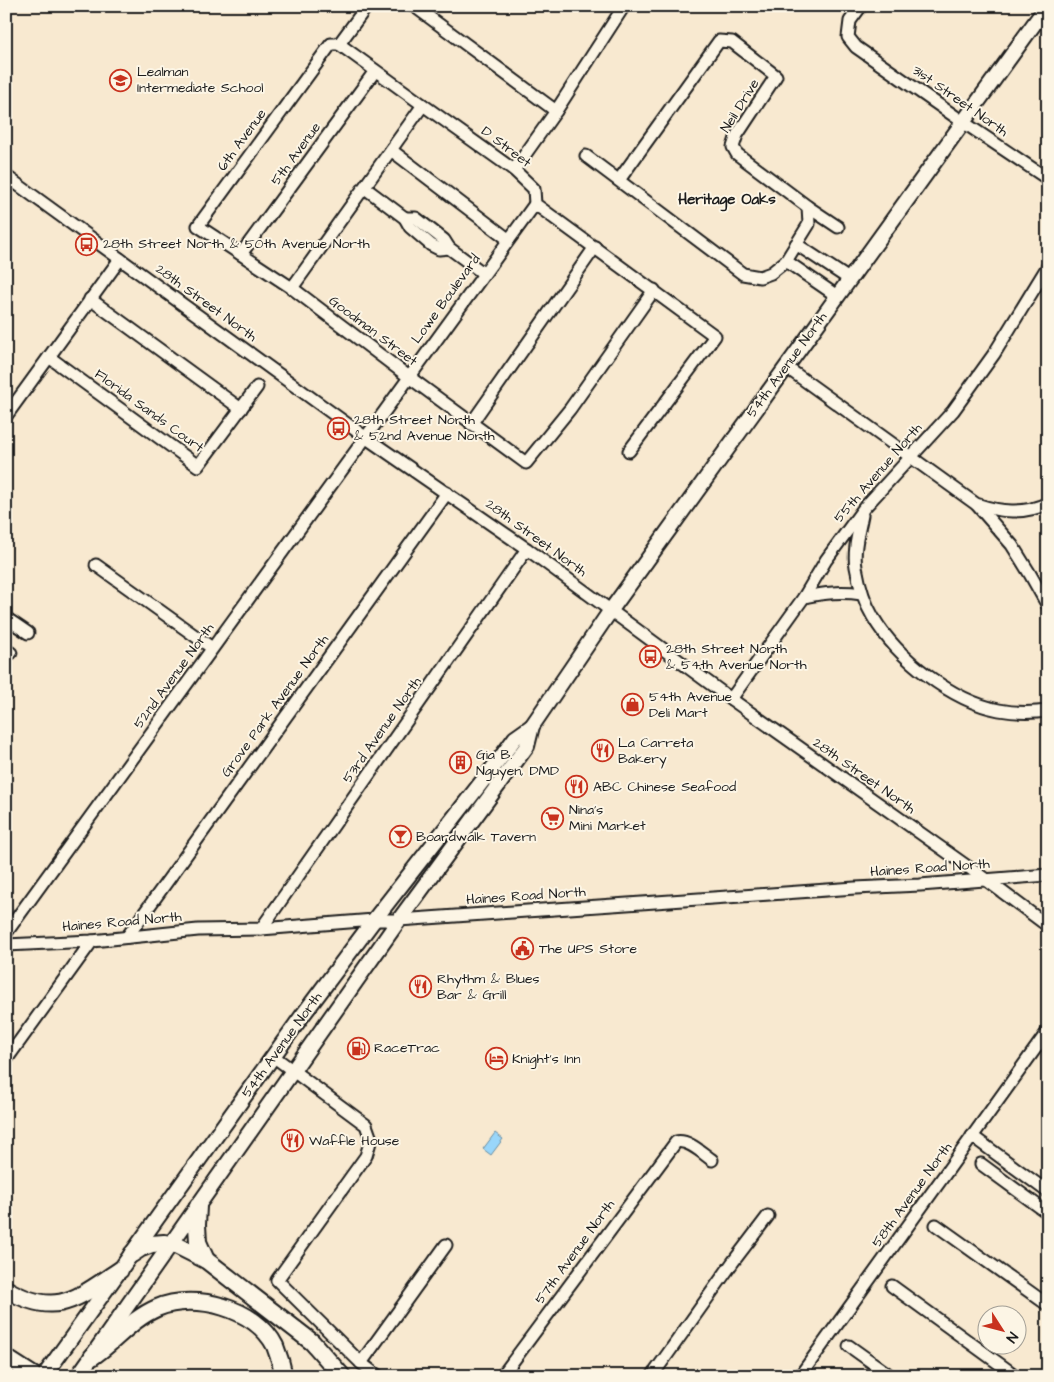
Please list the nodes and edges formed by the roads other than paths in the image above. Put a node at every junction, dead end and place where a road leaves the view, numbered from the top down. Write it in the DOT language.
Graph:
graph roads {
  1 [pos="367,6"];
  2 [pos="414,6"];
  3 [pos="861,6"];
  4 [pos="1047,6"];
  5 [pos="618,8"];
  6 [pos="339,44"];
  7 [pos="375,70"];
  8 [pos="423,105"];
  9 [pos="556,111"];
  10 [pos="963,122"];
  11 [pos="391,150"];
  12 [pos="586,156"];
  13 [pos="514,170"];
  14 [pos="8,179"];
  15 [pos="1048,179"];
  16 [pos="618,180"];
  17 [pos="364,188"];
  18 [pos="535,204"];
  19 [pos="808,207"];
  20 [pos="198,226"];
  21 [pos="838,227"];
  22 [pos="508,239"];
  23 [pos="796,244"];
  24 [pos="595,247"];
  25 [pos="241,254"];
  26 [pos="120,259"];
  27 [pos="786,261"];
  28 [pos="1048,266"];
  29 [pos="484,273"];
  30 [pos="849,280"];
  31 [pos="292,288"];
  32 [pos="654,290"];
  33 [pos="837,296"];
  34 [pos="90,299"];
  35 [pos="49,357"];
  36 [pos="786,367"];
  37 [pos="409,377"];
  38 [pos="257,387"];
  39 [pos="241,409"];
  40 [pos="6,416"];
  41 [pos="471,424"];
  42 [pos="365,437"];
  43 [pos="629,451"];
  44 [pos="910,458"];
  45 [pos="447,493"];
  46 [pos="1048,503"];
  47 [pos="976,504"];
  48 [pos="864,508"];
  49 [pos="527,549"];
  50 [pos="96,564"];
  51 [pos="862,594"];
  52 [pos="804,597"];
  53 [pos="1048,606"];
  54 [pos="611,610"];
  55 [pos="6,618"];
  56 [pos="28,633"];
  57 [pos="212,648"];
  58 [pos="731,699"];
  59 [pos="1048,711"];
  60 [pos="532,726"];
  61 [pos="1048,875"];
  62 [pos="985,880"];
  63 [pos="374,920"];
  64 [pos="399,920"];
  65 [pos="1048,926"];
  66 [pos="260,929"];
  67 [pos="6,933"];
  68 [pos="127,937"];
  69 [pos="92,941"];
  70 [pos="6,945"];
  71 [pos="1048,1031"];
  72 [pos="273,1056"];
  73 [pos="6,1060"];
  74 [pos="293,1071"];
  75 [pos="972,1136"];
  76 [pos="712,1160"];
  77 [pos="981,1164"];
  78 [pos="1048,1192"];
  79 [pos="198,1206"];
  80 [pos="1048,1213"];
  81 [pos="768,1216"];
  82 [pos="936,1225"];
  83 [pos="171,1244"];
  84 [pos="446,1245"];
  85 [pos="132,1254"];
  86 [pos="206,1260"];
  87 [pos="120,1270"];
  88 [pos="892,1286"];
  89 [pos="6,1289"];
  90 [pos="1048,1305"];
  91 [pos="849,1346"];
  92 [pos="92,1357"];
  93 [pos="6,1358"];
  94 [pos="361,1363"];
  95 [pos="29,1376"];
  96 [pos="34,1376"];
  97 [pos="44,1376"];
  98 [pos="78,1376"];
  99 [pos="284,1376"];
  100 [pos="342,1376"];
  101 [pos="378,1376"];
  102 [pos="502,1376"];
  103 [pos="652,1376"];
  104 [pos="800,1376"];
  105 [pos="890,1376"];
  106 [pos="1016,1376"];
  1 -- 6 [label="street, 6th Avenue"];
  2 -- 9 [label="street"];
  3 -- 10 [label="street, 31st Street North"];
  4 -- 10 [label="main road, 54th Avenue North"];
  5 -- 9 [label="street"];
  6 -- 7 [label="street, D Street"];
  6 -- 20 [label="street, 6th Avenue"];
  7 -- 8 [label="street, D Street"];
  7 -- 25 [label="street, 5th Avenue"];
  8 -- 11 [label="street"];
  8 -- 13 [label="street, D Street"];
  9 -- 13 [label="street"];
  10 -- 15 [label="street, 31st Street North"];
  10 -- 30 [label="main road, 54th Avenue North"];
  11 -- 17 [label="street"];
  11 -- 22 [label="street"];
  12 -- 16 [label="street"];
  13 -- 18 [label="street, D Street"];
  14 -- 26 [label="street, 28th Street North"];
  16 -- 19 [label="street, Neil Drive"];
  16 -- 27 [label="street"];
  17 -- 29 [label="street"];
  17 -- 31 [label="street"];
  18 -- 22 [label="street, Lowe Boulevard"];
  18 -- 24 [label="street"];
  19 -- 21 [label="street, Neil Drive"];
  19 -- 23 [label="street"];
  20 -- 25 [label="street, Goodman Street"];
  22 -- 29 [label="street, Lowe Boulevard"];
  23 -- 27 [label="street"];
  23 -- 30 [label="street"];
  24 -- 32 [label="street"];
  24 -- 41 [label="street"];
  25 -- 31 [label="street, Goodman Street"];
  26 -- 34 [label="street"];
  26 -- 42 [label="street, 28th Street North"];
  27 -- 33 [label="street"];
  28 -- 44 [label="street, 55th Avenue North"];
  29 -- 37 [label="street, Lowe Boulevard"];
  30 -- 33 [label="main road, 54th Avenue North"];
  31 -- 37 [label="street, Goodman Street"];
  32 -- 41 [label="street, Goodman Street"];
  32 -- 43 [label="street"];
  33 -- 36 [label="main road, 54th Avenue North"];
  34 -- 35 [label="street"];
  34 -- 39 [label="street"];
  35 -- 39 [label="street, Florida Sands Court"];
  35 -- 40 [label="street"];
  36 -- 44 [label="street"];
  36 -- 54 [label="main road, 54th Avenue North"];
  37 -- 41 [label="street, Goodman Street"];
  37 -- 42 [label="street, Lowe Boulevard"];
  38 -- 39 [label="street, Florida Sands Court"];
  42 -- 45 [label="street, 28th Street North"];
  42 -- 57 [label="street, 52nd Avenue North"];
  44 -- 47 [label="street"];
  44 -- 48 [label="street, 55th Avenue North"];
  45 -- 49 [label="street, 28th Street North"];
  45 -- 68 [label="street, Grove Park Avenue North"];
  46 -- 47 [label="street"];
  47 -- 53 [label="street"];
  48 -- 51 [label="street"];
  48 -- 52 [label="street, 55th Avenue North"];
  49 -- 54 [label="street, 28th Street North"];
  49 -- 66 [label="street, 53rd Avenue North"];
  50 -- 57 [label="street"];
  51 -- 52 [label="street"];
  51 -- 59 [label="street"];
  52 -- 58 [label="street, 55th Avenue North"];
  54 -- 58 [label="street, 28th Street North"];
  54 -- 60 [label="main road, 54th Avenue North"];
  55 -- 56 [label="street"];
  57 -- 67 [label="street, 52nd Avenue North"];
  58 -- 62 [label="street, 28th Street North"];
  60 -- 63 [label="main road, 54th Avenue North"];
  60 -- 64 [label="main road, 54th Avenue North"];
  61 -- 62 [label="street, Haines Road North"];
  62 -- 64 [label="street, Haines Road North"];
  62 -- 65 [label="street, 28th Street North"];
  63 -- 64 [label="street, Haines Road North"];
  63 -- 66 [label="street, Haines Road North"];
  63 -- 72 [label="main road, 54th Avenue North"];
  64 -- 74 [label="main road, 54th Avenue North"];
  66 -- 68 [label="street, Haines Road North"];
  68 -- 69 [label="street, Haines Road North"];
  69 -- 70 [label="street, Haines Road North"];
  69 -- 73 [label="street"];
  71 -- 75 [label="street, 58th Avenue North"];
  72 -- 74 [label="street"];
  72 -- 85 [label="main road, 54th Avenue North"];
  74 -- 79 [label="main road, 54th Avenue North"];
  74 -- 94 [label="street"];
  75 -- 78 [label="street"];
  75 -- 104 [label="street, 58th Avenue North"];
  76 -- 102 [label="street, 57th Avenue North"];
  77 -- 80 [label="street"];
  79 -- 83 [label="main road, 54th Avenue North"];
  79 -- 86 [label="highway"];
  81 -- 103 [label="street"];
  82 -- 90 [label="street"];
  83 -- 85 [label="highway"];
  83 -- 86 [label="highway"];
  83 -- 92 [label="main road, 54th Avenue North"];
  84 -- 94 [label="street"];
  85 -- 87 [label="main road, 54th Avenue North"];
  86 -- 100 [label="highway"];
  87 -- 89 [label="highway"];
  87 -- 97 [label="main road, 54th Avenue North"];
  88 -- 106 [label="street"];
  91 -- 105 [label="street"];
  92 -- 98 [label="main road, 54th Avenue North"];
  92 -- 99 [label="highway"];
  93 -- 95 [label="highway"];
  93 -- 96 [label="highway"];
  94 -- 101 [label="street"];
}
